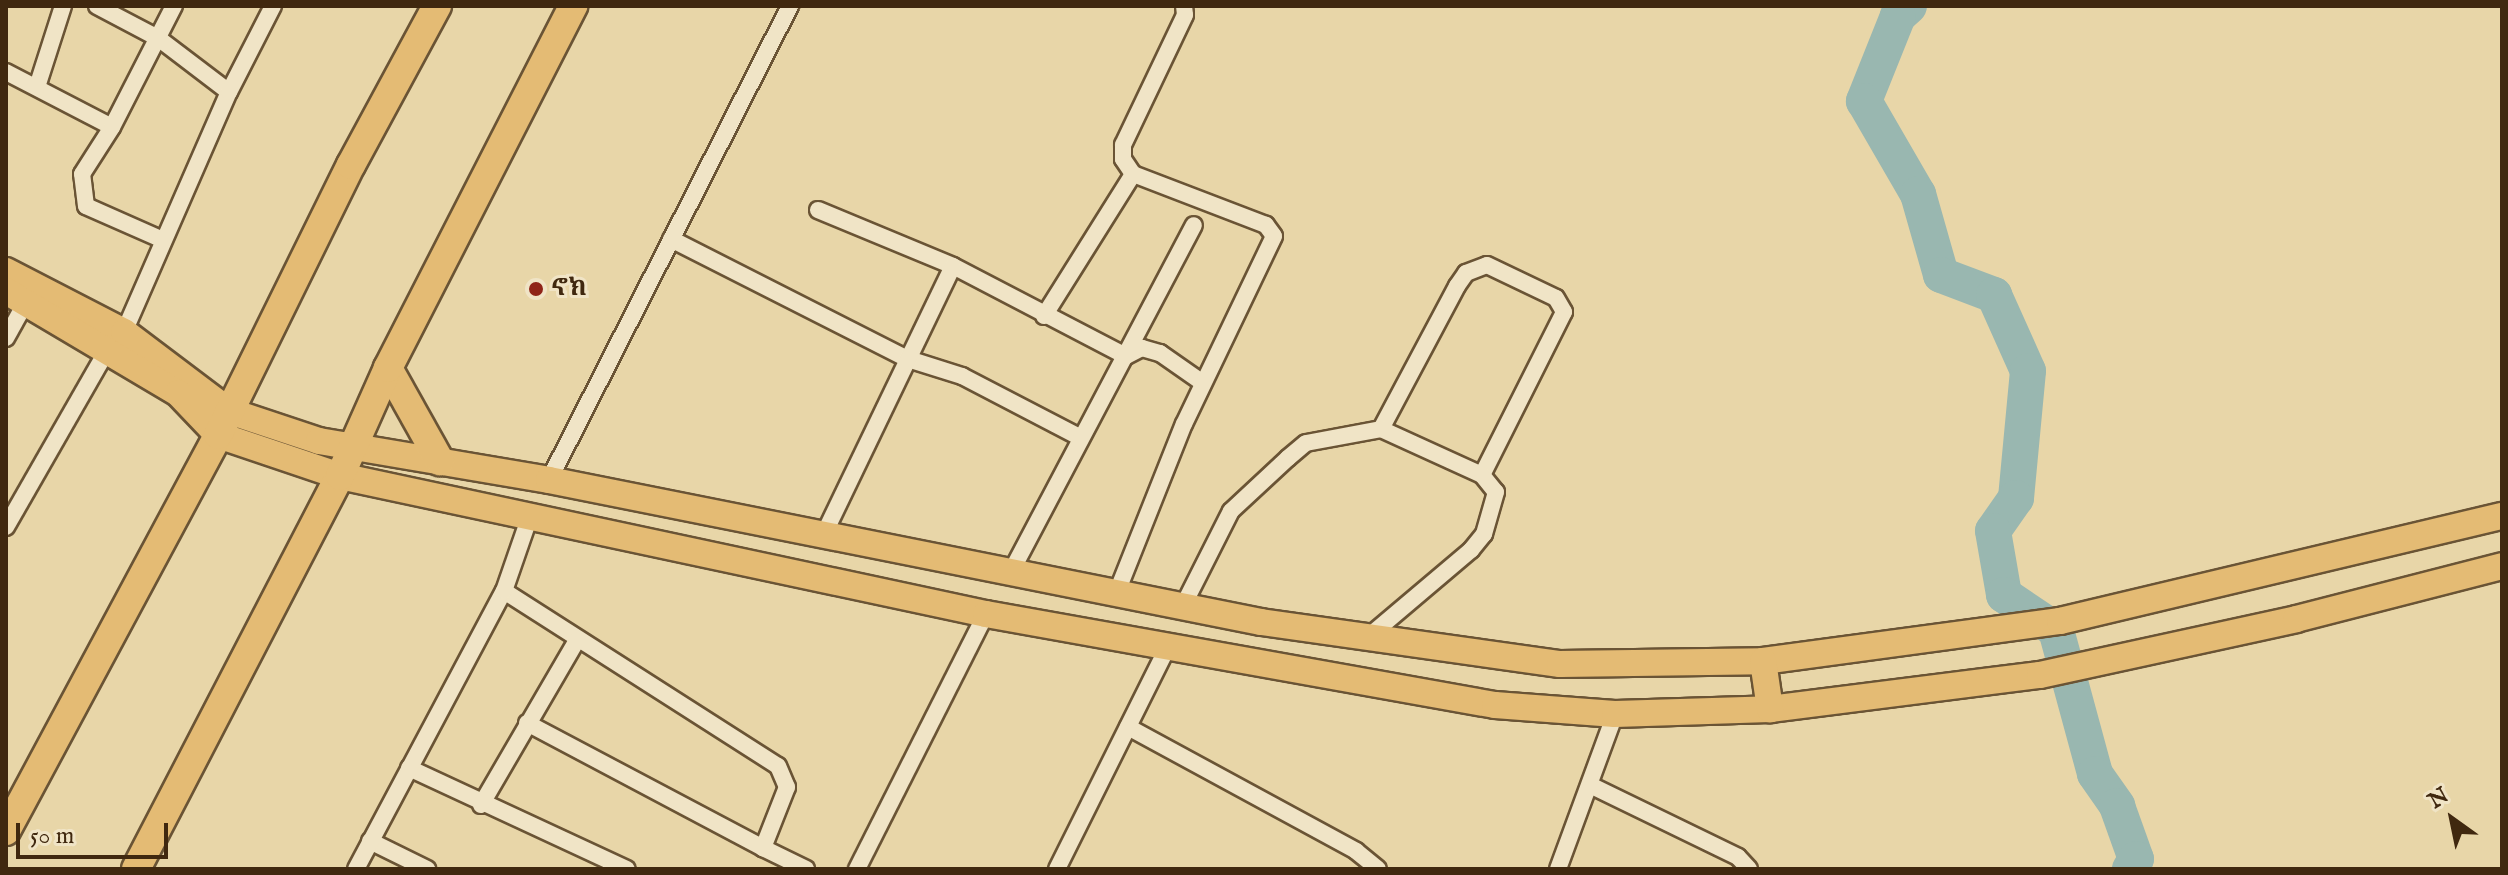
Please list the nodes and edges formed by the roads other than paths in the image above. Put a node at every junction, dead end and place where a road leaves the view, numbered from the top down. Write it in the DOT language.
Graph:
graph roads {
  1 [pos="63,6"];
  2 [pos="97,6"];
  3 [pos="174,6"];
  4 [pos="273,6"];
  5 [pos="437,6"];
  6 [pos="573,6"];
  7 [pos="790,6"];
  8 [pos="1184,6"];
  9 [pos="158,38"];
  10 [pos="6,72"];
  11 [pos="37,87"];
  12 [pos="229,92"];
  13 [pos="112,127"];
  14 [pos="1133,174"];
  15 [pos="818,210"];
  16 [pos="1194,225"];
  17 [pos="671,239"];
  18 [pos="163,240"];
  19 [pos="953,266"];
  20 [pos="6,271"];
  21 [pos="16,296"];
  22 [pos="1044,316"];
  23 [pos="6,338"];
  24 [pos="116,342"];
  25 [pos="1126,356"];
  26 [pos="908,359"];
  27 [pos="388,368"];
  28 [pos="1203,383"];
  29 [pos="223,423"];
  30 [pos="1381,429"];
  31 [pos="1079,437"];
  32 [pos="352,448"];
  33 [pos="440,461"];
  34 [pos="1482,475"];
  35 [pos="340,476"];
  36 [pos="549,480"];
  37 [pos="11,505"];
  38 [pos="530,516"];
  39 [pos="2502,516"];
  40 [pos="6,527"];
  41 [pos="824,534"];
  42 [pos="2502,566"];
  43 [pos="1011,572"];
  44 [pos="1052,582"];
  45 [pos="504,591"];
  46 [pos="1117,592"];
  47 [pos="1183,606"];
  48 [pos="986,614"];
  49 [pos="1042,625"];
  50 [pos="1367,638"];
  51 [pos="577,640"];
  52 [pos="1167,648"];
  53 [pos="1763,661"];
  54 [pos="1770,709"];
  55 [pos="1615,714"];
  56 [pos="527,723"];
  57 [pos="1128,727"];
  58 [pos="409,768"];
  59 [pos="1592,786"];
  60 [pos="481,805"];
  61 [pos="10,812"];
  62 [pos="370,841"];
  63 [pos="763,848"];
  64 [pos="136,869"];
  65 [pos="356,869"];
  66 [pos="427,869"];
  67 [pos="627,869"];
  68 [pos="806,869"];
  69 [pos="857,869"];
  70 [pos="1057,869"];
  71 [pos="1378,869"];
  72 [pos="1558,869"];
  73 [pos="1749,869"];
  1 -- 11 [label="street"];
  2 -- 9 [label="street"];
  3 -- 9 [label="street"];
  4 -- 12 [label="street"];
  5 -- 29 [label="highway"];
  6 -- 27 [label="highway"];
  7 -- 17 [label="street"];
  8 -- 14 [label="street"];
  9 -- 12 [label="street"];
  9 -- 13 [label="street"];
  10 -- 11 [label="street"];
  11 -- 13 [label="street"];
  12 -- 18 [label="street"];
  13 -- 18 [label="street"];
  14 -- 22 [label="street"];
  14 -- 28 [label="street"];
  15 -- 19 [label="street"];
  16 -- 25 [label="street"];
  17 -- 26 [label="street"];
  17 -- 36 [label="street"];
  18 -- 24 [label="street"];
  19 -- 22 [label="street"];
  19 -- 26 [label="street"];
  20 -- 24 [label="main road"];
  21 -- 23 [label="street"];
  21 -- 24 [label="main road"];
  22 -- 25 [label="street"];
  24 -- 29 [label="main road"];
  24 -- 37 [label="street"];
  25 -- 28 [label="street"];
  25 -- 31 [label="street"];
  26 -- 31 [label="street"];
  26 -- 41 [label="street"];
  27 -- 32 [label="highway"];
  27 -- 33 [label="highway"];
  28 -- 46 [label="street"];
  29 -- 32 [label="main road"];
  29 -- 35 [label="main road"];
  29 -- 61 [label="highway"];
  30 -- 34 [label="street"];
  30 -- 34 [label="street"];
  30 -- 47 [label="street"];
  31 -- 43 [label="street"];
  32 -- 33 [label="main road"];
  32 -- 35 [label="highway"];
  33 -- 36 [label="main road"];
  34 -- 50 [label="street"];
  35 -- 38 [label="main road"];
  35 -- 64 [label="highway"];
  36 -- 41 [label="main road"];
  37 -- 40 [label="street"];
  38 -- 45 [label="street"];
  38 -- 48 [label="main road"];
  39 -- 53 [label="main road"];
  41 -- 43 [label="main road"];
  42 -- 54 [label="main road"];
  43 -- 44 [label="main road"];
  44 -- 46 [label="main road"];
  44 -- 49 [label="main road"];
  45 -- 51 [label="street"];
  45 -- 58 [label="street"];
  46 -- 47 [label="main road"];
  47 -- 50 [label="main road"];
  48 -- 49 [label="main road"];
  48 -- 69 [label="street"];
  49 -- 52 [label="main road"];
  50 -- 53 [label="main road"];
  51 -- 56 [label="street"];
  51 -- 63 [label="street"];
  52 -- 55 [label="main road"];
  52 -- 57 [label="street"];
  53 -- 54 [label="main road"];
  54 -- 55 [label="main road"];
  55 -- 59 [label="street"];
  56 -- 60 [label="street"];
  56 -- 63 [label="street"];
  57 -- 70 [label="street"];
  57 -- 71 [label="street"];
  58 -- 60 [label="street"];
  58 -- 62 [label="street"];
  59 -- 72 [label="street"];
  59 -- 73 [label="street"];
  60 -- 67 [label="street"];
  62 -- 65 [label="street"];
  62 -- 66 [label="street"];
  63 -- 68 [label="street"];
}
